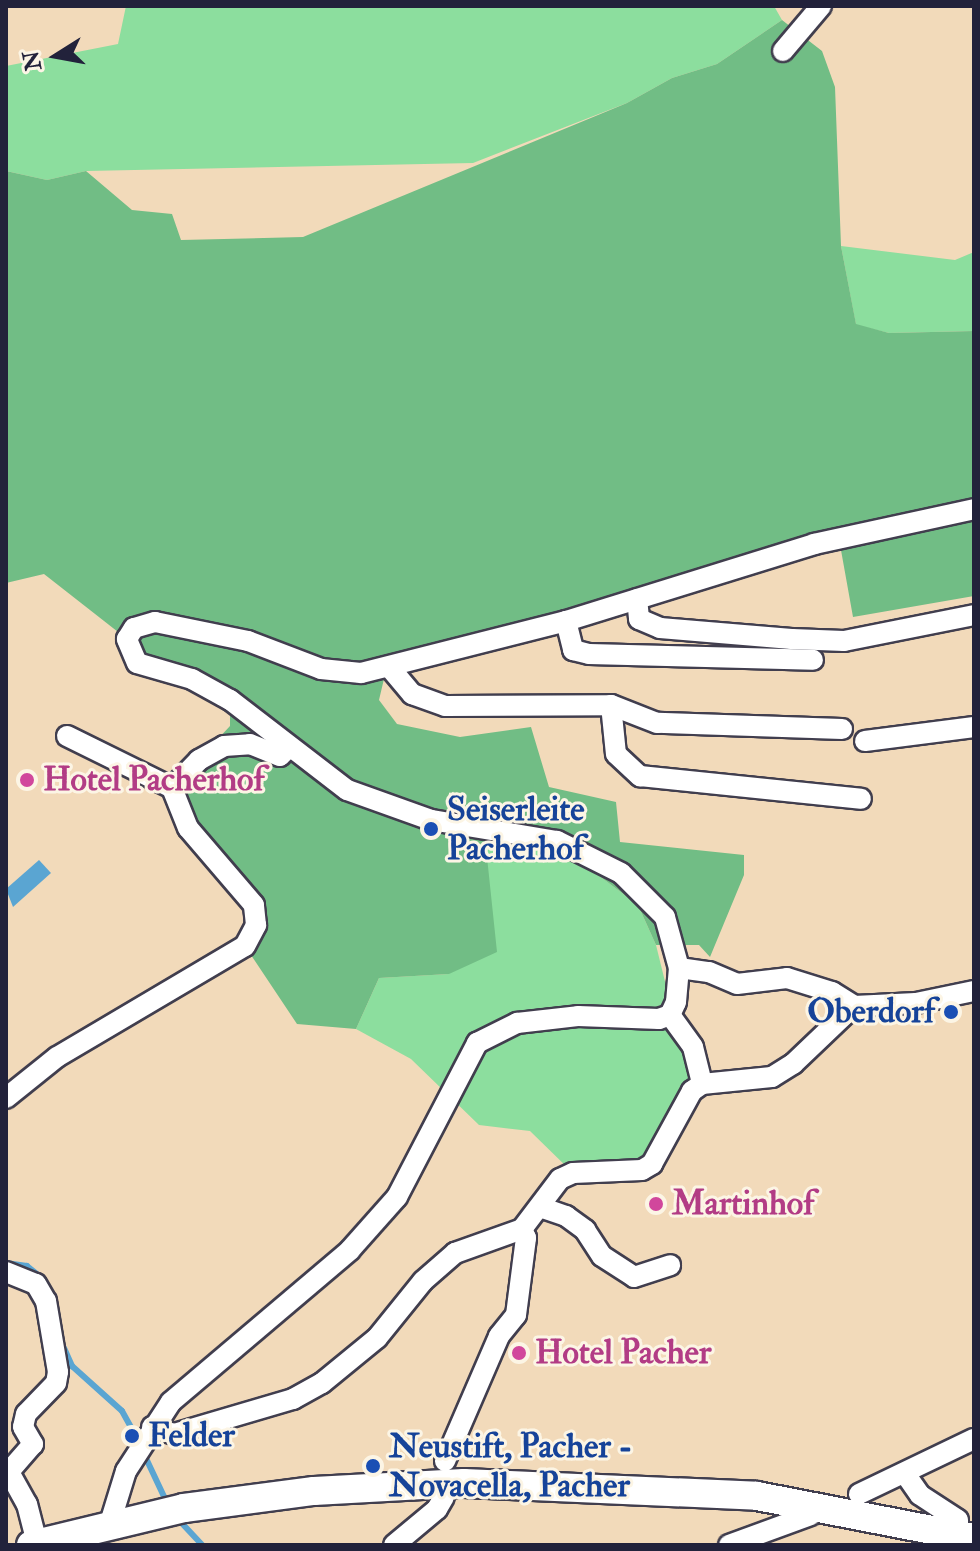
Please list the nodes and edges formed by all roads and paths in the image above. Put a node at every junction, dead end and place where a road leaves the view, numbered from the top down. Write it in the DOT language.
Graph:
graph roads {
  1 [pos="821,6"];
  2 [pos="783,51"];
  3 [pos="974,509"];
  4 [pos="637,599"];
  5 [pos="974,615"];
  6 [pos="566,621"];
  7 [pos="813,660"];
  8 [pos="391,669"];
  9 [pos="611,705"];
  10 [pos="974,727"];
  11 [pos="842,729"];
  12 [pos="67,736"];
  13 [pos="865,741"];
  14 [pos="287,749"];
  15 [pos="172,788"];
  16 [pos="861,799"];
  17 [pos="679,968"];
  18 [pos="974,991"];
  19 [pos="854,1006"];
  20 [pos="670,1015"];
  21 [pos="702,1084"];
  22 [pos="6,1098"];
  23 [pos="540,1207"];
  24 [pos="522,1229"];
  25 [pos="670,1265"];
  26 [pos="6,1272"];
  27 [pos="152,1427"];
  28 [pos="974,1439"];
  29 [pos="445,1461"];
  30 [pos="906,1475"];
  31 [pos="859,1494"];
  32 [pos="444,1497"];
  33 [pos="811,1515"];
  34 [pos="110,1523"];
  35 [pos="966,1537"];
  36 [pos="34,1544"];
  37 [pos="394,1545"];
  38 [pos="729,1545"];
  1 -- 2 [label="street"];
  3 -- 4 [label="street"];
  4 -- 5 [label="street"];
  4 -- 6 [label="street"];
  6 -- 7 [label="street"];
  6 -- 8 [label="street"];
  8 -- 9 [label="street"];
  8 -- 14 [label="street"];
  9 -- 11 [label="street"];
  9 -- 16 [label="street"];
  10 -- 13 [label="street"];
  12 -- 15 [label="street"];
  14 -- 15 [label="street"];
  14 -- 17 [label="street"];
  15 -- 22 [label="street"];
  17 -- 19 [label="street"];
  17 -- 20 [label="street"];
  18 -- 19 [label="street"];
  19 -- 21 [label="street"];
  20 -- 21 [label="street"];
  20 -- 27 [label="street"];
  21 -- 23 [label="street"];
  23 -- 24 [label="street"];
  23 -- 25 [label="street"];
  24 -- 27 [label="street"];
  24 -- 29 [label="street"];
  26 -- 36 [label="street"];
  27 -- 34 [label="street"];
  28 -- 30 [label="street"];
  30 -- 31 [label="street"];
  30 -- 35 [label="street"];
  32 -- 37 [label="street"];
  33 -- 38 [label="street"];
  34 -- 35 [label="main road"];
  34 -- 36 [label="main road"];
}
